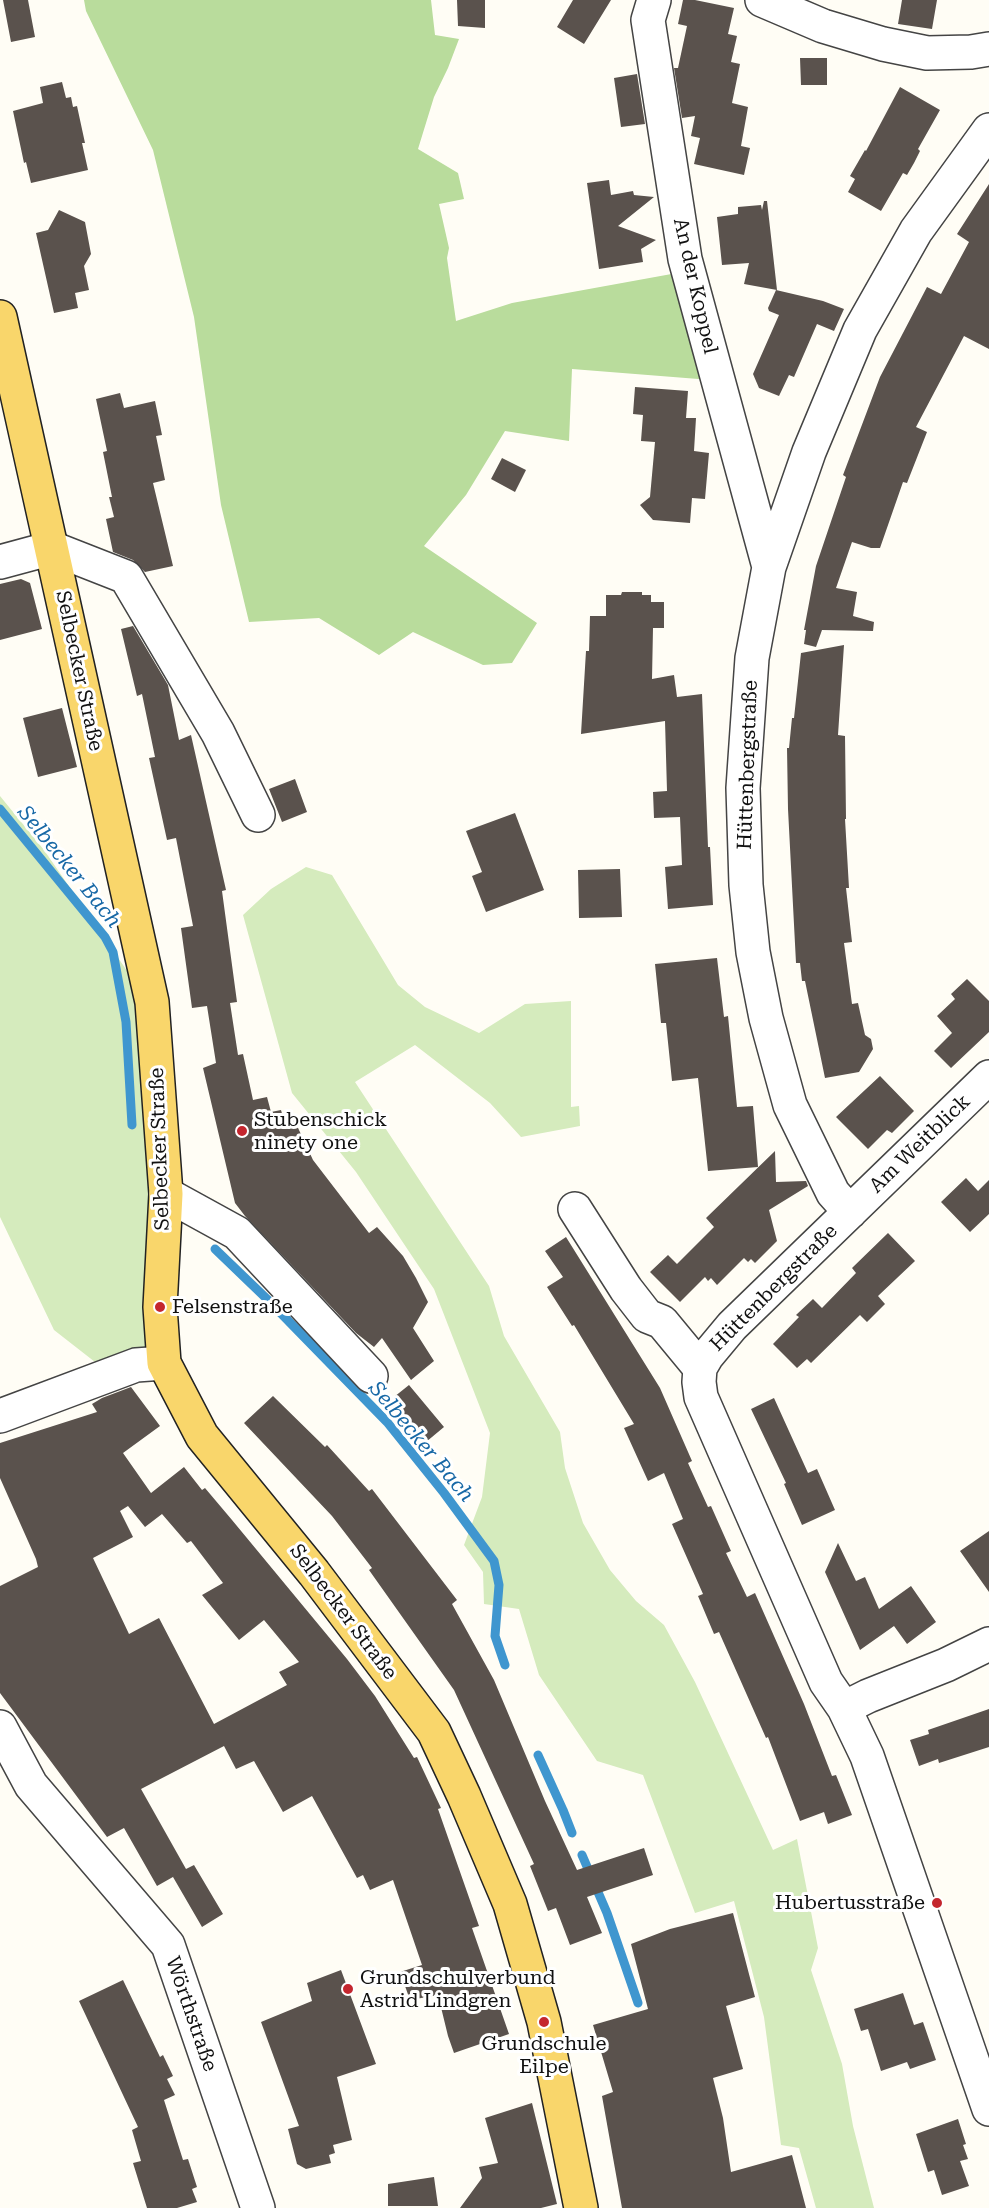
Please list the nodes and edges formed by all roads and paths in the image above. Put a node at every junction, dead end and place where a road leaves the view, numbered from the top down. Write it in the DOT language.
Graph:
graph roads {
  1 [pos="654,0"];
  2 [pos="762,0"];
  3 [pos="989,49"];
  4 [pos="989,130"];
  5 [pos="0,317"];
  6 [pos="52,548"];
  7 [pos="0,562"];
  8 [pos="769,567"];
  9 [pos="258,815"];
  10 [pos="989,1077"];
  11 [pos="166,1194"];
  12 [pos="575,1209"];
  13 [pos="850,1212"];
  14 [pos="164,1364"];
  15 [pos="700,1368"];
  16 [pos="371,1376"];
  17 [pos="0,1416"];
  18 [pos="989,1644"];
  19 [pos="844,1708"];
  20 [pos="0,1727"];
  21 [pos="989,2109"];
  22 [pos="265,2208"];
  23 [pos="581,2208"];
  1 -- 8 [label="street, An der Koppel"];
  2 -- 3 [label="street"];
  4 -- 8 [label="street, Hüttenbergstraße"];
  5 -- 6 [label="main road, Selbecker Straße"];
  6 -- 7 [label="street"];
  6 -- 9 [label="street"];
  6 -- 11 [label="main road, Selbecker Straße"];
  8 -- 13 [label="street, Hüttenbergstraße"];
  10 -- 13 [label="street, Am Weitblick"];
  11 -- 14 [label="main road, Selbecker Straße"];
  11 -- 16 [label="street"];
  12 -- 15 [label="street"];
  13 -- 15 [label="street, Hüttenbergstraße"];
  14 -- 17 [label="street"];
  14 -- 23 [label="main road, Selbecker Straße"];
  15 -- 19 [label="street, Hüttenbergstraße"];
  18 -- 19 [label="street"];
  19 -- 21 [label="street, Hüttenbergstraße"];
  20 -- 22 [label="street, Wörthstraße"];
}
